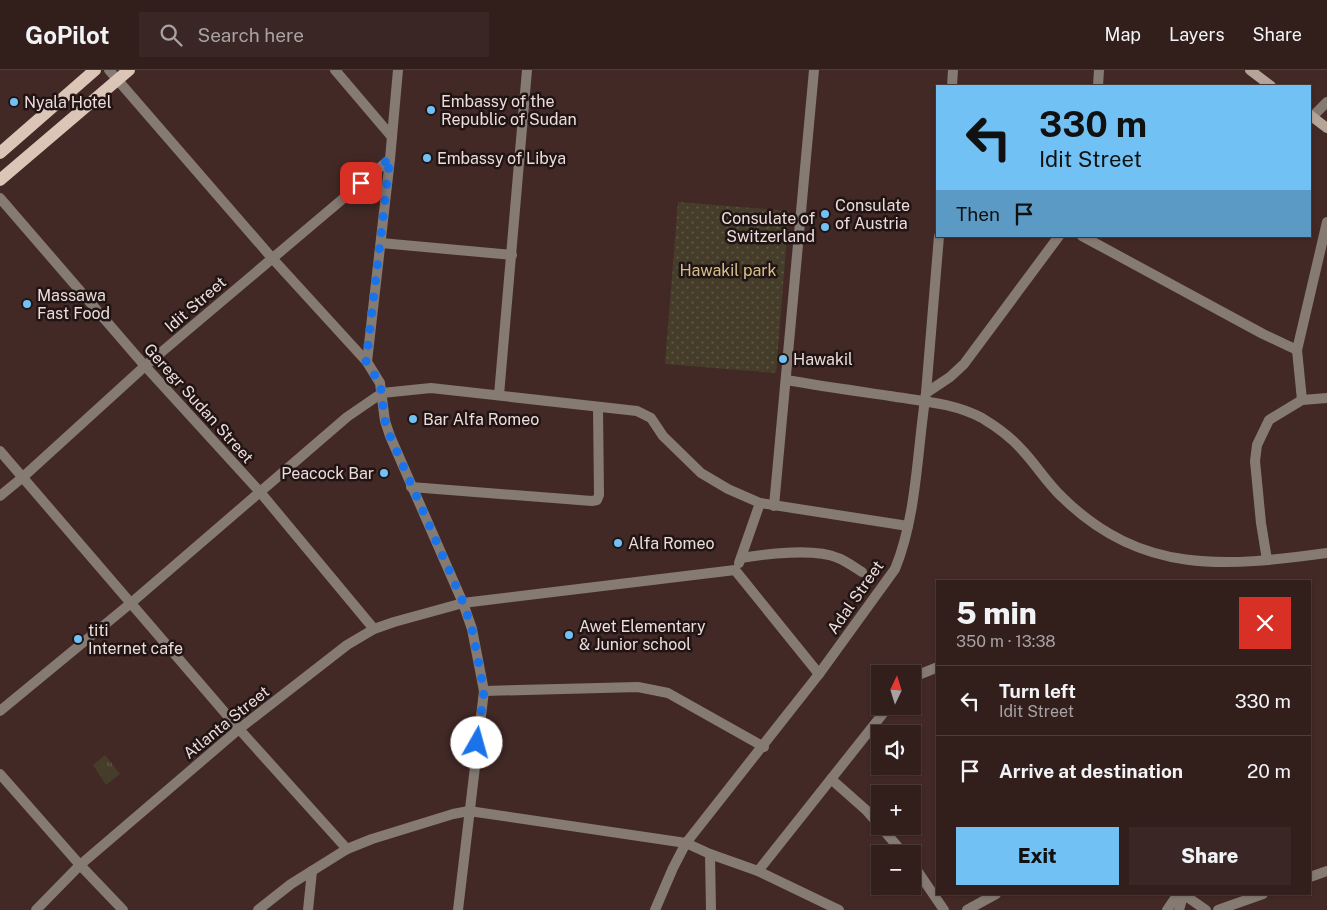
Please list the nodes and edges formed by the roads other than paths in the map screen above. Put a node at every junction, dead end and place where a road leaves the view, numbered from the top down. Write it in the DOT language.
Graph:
graph roads {
  1 [pos="94,70"];
  2 [pos="109,70"];
  3 [pos="129,70"];
  4 [pos="335,70"];
  5 [pos="398,70"];
  6 [pos="527,70"];
  7 [pos="814,70"];
  8 [pos="953,70"];
  9 [pos="1099,70"];
  10 [pos="1250,70"];
  11 [pos="118,80"];
  12 [pos="952,85"];
  13 [pos="1098,85"];
  14 [pos="1270,85"];
  15 [pos="1327,102"];
  16 [pos="1311,116"];
  17 [pos="1327,128"];
  18 [pos="392,137"];
  19 [pos="1,149"];
  20 [pos="390,158"];
  21 [pos="0,180"];
  22 [pos="0,198"];
  23 [pos="1327,222"];
  24 [pos="939,237"];
  25 [pos="1058,237"];
  26 [pos="1084,237"];
  27 [pos="381,243"];
  28 [pos="512,256"];
  29 [pos="272,258"];
  30 [pos="1297,350"];
  31 [pos="366,362"];
  32 [pos="145,366"];
  33 [pos="786,380"];
  34 [pos="382,393"];
  35 [pos="499,395"];
  36 [pos="926,397"];
  37 [pos="1327,398"];
  38 [pos="1302,400"];
  39 [pos="598,408"];
  40 [pos="0,451"];
  41 [pos="23,477"];
  42 [pos="411,487"];
  43 [pos="260,492"];
  44 [pos="0,496"];
  45 [pos="760,503"];
  46 [pos="774,506"];
  47 [pos="908,526"];
  48 [pos="1327,554"];
  49 [pos="741,558"];
  50 [pos="1267,560"];
  51 [pos="735,570"];
  52 [pos="862,572"];
  53 [pos="130,602"];
  54 [pos="463,602"];
  55 [pos="374,630"];
  56 [pos="935,668"];
  57 [pos="820,674"];
  58 [pos="921,675"];
  59 [pos="484,691"];
  60 [pos="0,711"];
  61 [pos="882,715"];
  62 [pos="238,729"];
  63 [pos="764,747"];
  64 [pos="0,774"];
  65 [pos="831,779"];
  66 [pos="469,812"];
  67 [pos="871,816"];
  68 [pos="888,835"];
  69 [pos="686,843"];
  70 [pos="896,845"];
  71 [pos="346,849"];
  72 [pos="710,854"];
  73 [pos="80,865"];
  74 [pos="312,871"];
  75 [pos="758,871"];
  76 [pos="1327,871"];
  77 [pos="921,877"];
  78 [pos="1311,877"];
  79 [pos="994,895"];
  80 [pos="1180,895"];
  81 [pos="1181,895"];
  82 [pos="1183,895"];
  83 [pos="1260,895"];
  84 [pos="1222,909"];
  85 [pos="36,910"];
  86 [pos="123,910"];
  87 [pos="258,910"];
  88 [pos="308,910"];
  89 [pos="458,910"];
  90 [pos="655,910"];
  91 [pos="711,910"];
  92 [pos="839,910"];
  93 [pos="944,910"];
  94 [pos="966,910"];
  95 [pos="1167,910"];
  96 [pos="1179,910"];
  97 [pos="1206,910"];
  1 -- 19 [label="main road"];
  2 -- 11 [label="street"];
  3 -- 11 [label="main road"];
  4 -- 18 [label="street"];
  5 -- 18 [label="street"];
  6 -- 28 [label="street"];
  7 -- 33 [label="street"];
  8 -- 12 [label="street"];
  9 -- 13 [label="street"];
  10 -- 14 [label="main road"];
  11 -- 21 [label="main road"];
  11 -- 29 [label="street"];
  15 -- 16 [label="street"];
  16 -- 17 [label="main road"];
  18 -- 20 [label="street"];
  20 -- 27 [label="street"];
  20 -- 29 [label="street, Idit Street"];
  22 -- 32 [label="street, Geregr Sudan Street"];
  23 -- 30 [label="street"];
  24 -- 36 [label="street, Adal Street"];
  25 -- 36 [label="street"];
  26 -- 30 [label="street"];
  27 -- 28 [label="street"];
  27 -- 31 [label="street"];
  28 -- 35 [label="street"];
  29 -- 31 [label="street"];
  29 -- 32 [label="street, Idit Street"];
  30 -- 38 [label="street"];
  31 -- 34 [label="street"];
  32 -- 41 [label="street, Idit Street"];
  32 -- 43 [label="street, Geregr Sudan Street"];
  33 -- 36 [label="street"];
  33 -- 46 [label="street"];
  34 -- 35 [label="street"];
  34 -- 42 [label="street"];
  34 -- 43 [label="street"];
  35 -- 39 [label="street"];
  36 -- 47 [label="street, Adal Street"];
  36 -- 50 [label="street"];
  37 -- 38 [label="street"];
  38 -- 50 [label="street"];
  39 -- 42 [label="street"];
  39 -- 45 [label="street"];
  40 -- 41 [label="street"];
  41 -- 44 [label="street, Idit Street"];
  41 -- 53 [label="street"];
  42 -- 54 [label="street"];
  43 -- 53 [label="street"];
  43 -- 55 [label="street, Geregr Sudan Street"];
  45 -- 46 [label="street"];
  45 -- 49 [label="street"];
  46 -- 47 [label="street"];
  47 -- 57 [label="street, Adal Street"];
  48 -- 50 [label="street"];
  49 -- 51 [label="street"];
  49 -- 52 [label="street"];
  51 -- 54 [label="street, Atlanta Street"];
  51 -- 57 [label="street"];
  53 -- 60 [label="street"];
  53 -- 62 [label="street"];
  54 -- 55 [label="street, Atlanta Street"];
  54 -- 59 [label="street"];
  55 -- 62 [label="street, Atlanta Street"];
  56 -- 58 [label="street"];
  57 -- 63 [label="street, Adal Street"];
  59 -- 63 [label="street"];
  59 -- 66 [label="street"];
  61 -- 65 [label="street"];
  62 -- 71 [label="street"];
  62 -- 73 [label="street, Atlanta Street"];
  63 -- 69 [label="street, Adal Street"];
  64 -- 73 [label="street"];
  65 -- 67 [label="street"];
  65 -- 75 [label="street"];
  66 -- 69 [label="street"];
  66 -- 71 [label="street"];
  66 -- 89 [label="street"];
  68 -- 70 [label="street"];
  69 -- 72 [label="street"];
  69 -- 90 [label="street, Adal Street"];
  71 -- 74 [label="street"];
  72 -- 75 [label="street"];
  72 -- 91 [label="street"];
  73 -- 85 [label="street, Atlanta Street"];
  73 -- 86 [label="street"];
  74 -- 87 [label="street"];
  74 -- 88 [label="street"];
  75 -- 92 [label="street"];
  76 -- 78 [label="street"];
  77 -- 93 [label="street"];
  79 -- 94 [label="street"];
  80 -- 95 [label="street"];
  81 -- 96 [label="street"];
  82 -- 97 [label="street"];
  83 -- 84 [label="street"];
}
